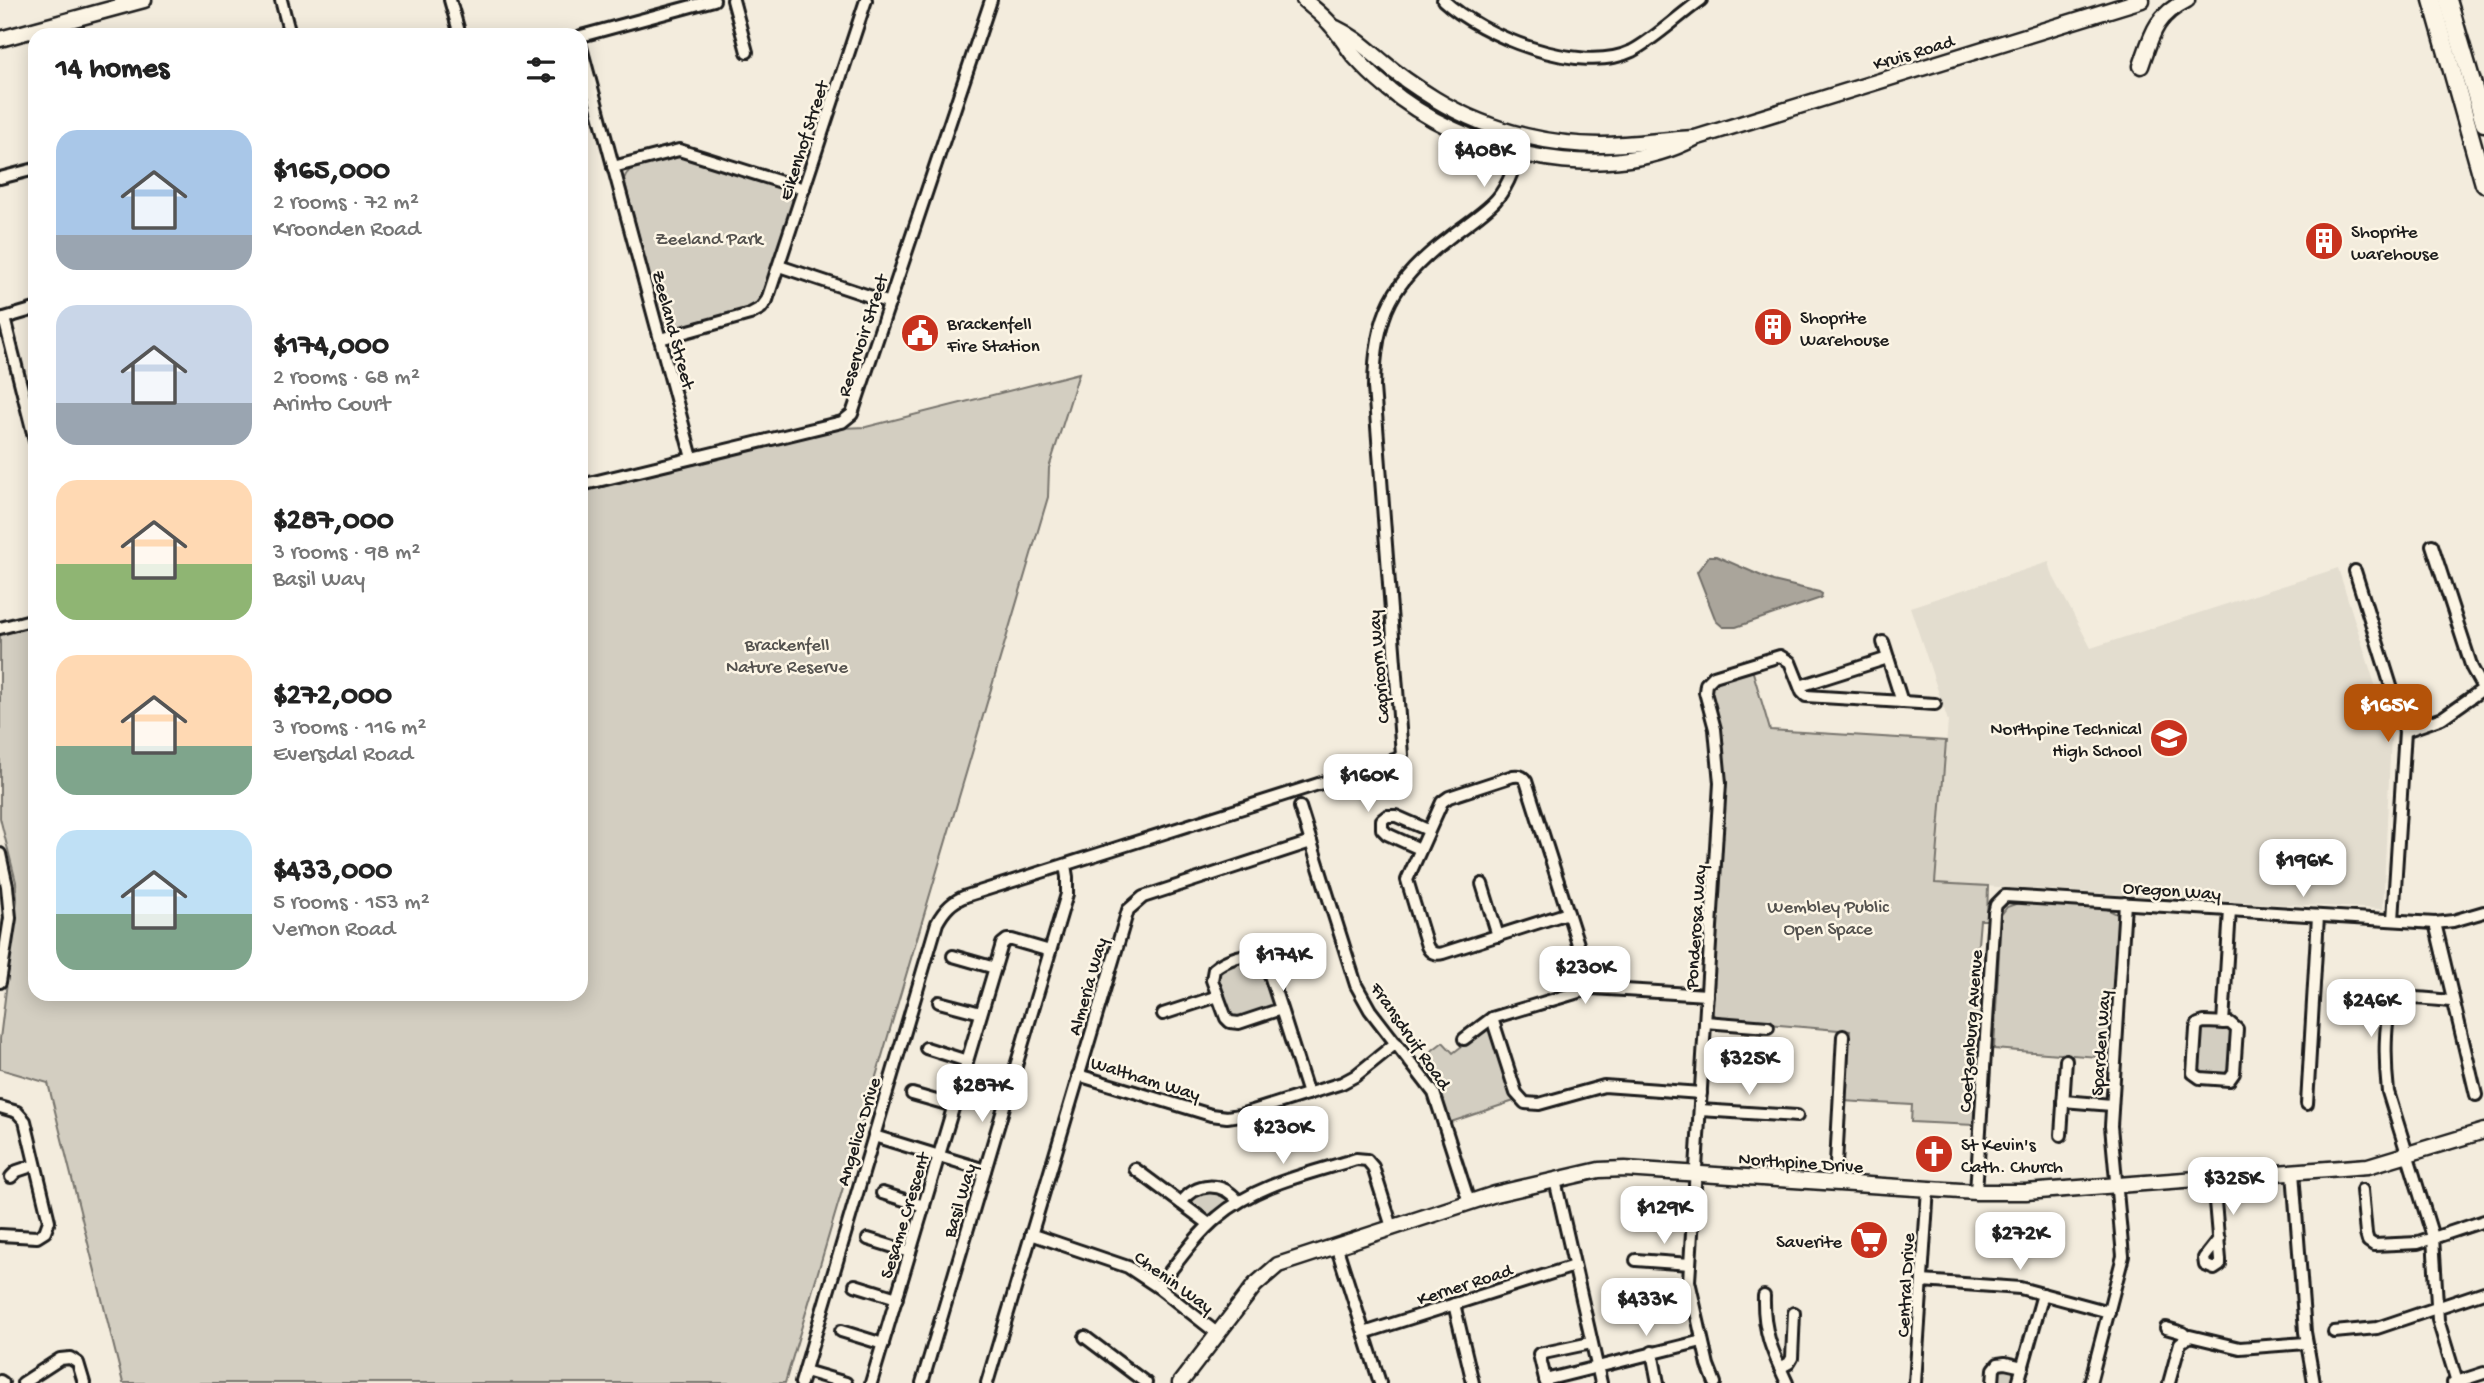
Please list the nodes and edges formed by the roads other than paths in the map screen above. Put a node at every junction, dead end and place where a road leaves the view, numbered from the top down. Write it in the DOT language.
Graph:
graph roads {
  1 [pos="144,0"];
  2 [pos="281,0"];
  3 [pos="450,0"];
  4 [pos="714,0"];
  5 [pos="733,0"];
  6 [pos="866,0"];
  7 [pos="991,0"];
  8 [pos="1304,0"];
  9 [pos="1443,0"];
  10 [pos="1701,0"];
  11 [pos="2142,0"];
  12 [pos="2187,0"];
  13 [pos="2432,0"];
  14 [pos="2448,0"];
  15 [pos="2113,4"];
  16 [pos="1332,26"];
  17 [pos="41,28"];
  18 [pos="288,28"];
  19 [pos="458,28"];
  20 [pos="28,31"];
  21 [pos="588,34"];
  22 [pos="0,39"];
  23 [pos="747,52"];
  24 [pos="2141,66"];
  25 [pos="588,73"];
  26 [pos="2484,123"];
  27 [pos="1523,136"];
  28 [pos="1695,138"];
  29 [pos="1519,153"];
  30 [pos="613,167"];
  31 [pos="28,171"];
  32 [pos="0,178"];
  33 [pos="2484,184"];
  34 [pos="804,188"];
  35 [pos="779,266"];
  36 [pos="890,303"];
  37 [pos="28,311"];
  38 [pos="2,318"];
  39 [pos="660,338"];
  40 [pos="28,415"];
  41 [pos="692,458"];
  42 [pos="588,483"];
  43 [pos="2432,545"];
  44 [pos="2355,571"];
  45 [pos="28,621"];
  46 [pos="0,628"];
  47 [pos="1883,642"];
  48 [pos="1888,658"];
  49 [pos="1800,686"];
  50 [pos="2483,690"];
  51 [pos="1902,702"];
  52 [pos="1934,704"];
  53 [pos="2405,731"];
  54 [pos="1300,807"];
  55 [pos="1429,830"];
  56 [pos="1311,842"];
  57 [pos="1420,849"];
  58 [pos="0,854"];
  59 [pos="1065,865"];
  60 [pos="1482,884"];
  61 [pos="950,904"];
  62 [pos="2125,904"];
  63 [pos="2230,910"];
  64 [pos="2484,912"];
  65 [pos="1568,913"];
  66 [pos="1994,913"];
  67 [pos="2318,916"];
  68 [pos="2393,920"];
  69 [pos="2435,923"];
  70 [pos="1498,936"];
  71 [pos="3,949"];
  72 [pos="1050,951"];
  73 [pos="953,956"];
  74 [pos="995,968"];
  75 [pos="0,982"];
  76 [pos="1592,988"];
  77 [pos="1707,995"];
  78 [pos="1218,996"];
  79 [pos="2453,1001"];
  80 [pos="939,1002"];
  81 [pos="1281,1009"];
  82 [pos="981,1013"];
  83 [pos="1164,1014"];
  84 [pos="1492,1018"];
  85 [pos="1706,1022"];
  86 [pos="2223,1023"];
  87 [pos="1768,1027"];
  88 [pos="1843,1035"];
  89 [pos="1464,1039"];
  90 [pos="1396,1043"];
  91 [pos="926,1048"];
  92 [pos="967,1060"];
  93 [pos="2066,1060"];
  94 [pos="1078,1075"];
  95 [pos="1701,1093"];
  96 [pos="912,1094"];
  97 [pos="1308,1094"];
  98 [pos="2476,1095"];
  99 [pos="2063,1101"];
  100 [pos="2306,1104"];
  101 [pos="2112,1105"];
  102 [pos="954,1106"];
  103 [pos="0,1107"];
  104 [pos="1700,1110"];
  105 [pos="1797,1116"];
  106 [pos="2484,1131"];
  107 [pos="2061,1135"];
  108 [pos="874,1136"];
  109 [pos="939,1156"];
  110 [pos="2408,1156"];
  111 [pos="35,1165"];
  112 [pos="1135,1169"];
  113 [pos="985,1170"];
  114 [pos="2293,1172"];
  115 [pos="1696,1173"];
  116 [pos="11,1177"];
  117 [pos="2214,1178"];
  118 [pos="1555,1180"];
  119 [pos="1835,1182"];
  120 [pos="2117,1185"];
  121 [pos="1927,1188"];
  122 [pos="2362,1190"];
  123 [pos="1976,1192"];
  124 [pos="882,1193"];
  125 [pos="1238,1202"];
  126 [pos="1469,1202"];
  127 [pos="1181,1203"];
  128 [pos="924,1206"];
  129 [pos="2484,1221"];
  130 [pos="1209,1224"];
  131 [pos="1392,1227"];
  132 [pos="1031,1234"];
  133 [pos="0,1235"];
  134 [pos="2433,1237"];
  135 [pos="2218,1239"];
  136 [pos="868,1240"];
  137 [pos="1336,1245"];
  138 [pos="910,1252"];
  139 [pos="1636,1260"];
  140 [pos="1690,1264"];
  141 [pos="1574,1266"];
  142 [pos="1922,1281"];
  143 [pos="855,1285"];
  144 [pos="1158,1287"];
  145 [pos="2484,1292"];
  146 [pos="2043,1294"];
  147 [pos="1764,1296"];
  148 [pos="897,1298"];
  149 [pos="1454,1304"];
  150 [pos="2438,1307"];
  151 [pos="2109,1312"];
  152 [pos="1794,1313"];
  153 [pos="2166,1328"];
  154 [pos="841,1332"];
  155 [pos="2334,1332"];
  156 [pos="1364,1333"];
  157 [pos="1218,1334"];
  158 [pos="1085,1337"];
  159 [pos="2186,1337"];
  160 [pos="1702,1341"];
  161 [pos="1591,1343"];
  162 [pos="2306,1343"];
  163 [pos="883,1344"];
  164 [pos="1652,1352"];
  165 [pos="1596,1366"];
  166 [pos="2023,1367"];
  167 [pos="1780,1368"];
  168 [pos="805,1371"];
  169 [pos="2484,1373"];
  170 [pos="1546,1381"];
  171 [pos="2455,1382"];
  172 [pos="23,1383"];
  173 [pos="84,1383"];
  174 [pos="801,1383"];
  175 [pos="846,1383"];
  176 [pos="871,1383"];
  177 [pos="922,1383"];
  178 [pos="987,1383"];
  179 [pos="1146,1383"];
  180 [pos="1180,1383"];
  181 [pos="1380,1383"];
  182 [pos="1473,1383"];
  183 [pos="1601,1383"];
  184 [pos="1658,1383"];
  185 [pos="1715,1383"];
  186 [pos="1787,1383"];
  187 [pos="1915,1383"];
  188 [pos="1993,1383"];
  189 [pos="2018,1383"];
  190 [pos="2090,1383"];
  191 [pos="2169,1383"];
  192 [pos="2314,1383"];
  1 -- 17 [label="street"];
  2 -- 18 [label="street"];
  3 -- 19 [label="street"];
  4 -- 21 [label="street"];
  5 -- 23 [label="street"];
  6 -- 34 [label="street, Eikenhof Street"];
  7 -- 36 [label="street, Reservoir Street"];
  8 -- 16 [label="street, Kruis Road"];
  9 -- 10 [label="street"];
  11 -- 15 [label="street, Kruis Road"];
  12 -- 24 [label="street"];
  13 -- 33 [label="main road"];
  14 -- 26 [label="main road"];
  15 -- 28 [label="street, Kruis Road"];
  16 -- 27 [label="street, Kruis Road"];
  16 -- 29 [label="street, Kruis Road"];
  20 -- 22 [label="street"];
  25 -- 30 [label="street, Zeeland Street"];
  27 -- 28 [label="street, Kruis Road"];
  27 -- 29 [label="street"];
  28 -- 29 [label="street, Kruis Road"];
  29 -- 59 [label="street, Capricorn Way"];
  30 -- 34 [label="street"];
  30 -- 39 [label="street, Zeeland Street"];
  31 -- 32 [label="street"];
  34 -- 35 [label="street, Eikenhof Street"];
  35 -- 36 [label="street"];
  35 -- 39 [label="street, Eikenhof Street"];
  36 -- 41 [label="street, Reservoir Street"];
  37 -- 38 [label="street"];
  38 -- 40 [label="street"];
  39 -- 41 [label="street, Zeeland Street"];
  41 -- 42 [label="street, Reservoir Street"];
  43 -- 50 [label="street"];
  44 -- 53 [label="street"];
  45 -- 46 [label="street"];
  47 -- 48 [label="street"];
  48 -- 49 [label="street"];
  48 -- 51 [label="street"];
  49 -- 51 [label="street"];
  49 -- 77 [label="street, Ponderosa Way"];
  50 -- 53 [label="street"];
  51 -- 52 [label="street"];
  53 -- 68 [label="street"];
  54 -- 56 [label="street, Fransdruif Road"];
  55 -- 57 [label="street"];
  55 -- 57 [label="street"];
  55 -- 65 [label="street"];
  56 -- 90 [label="street, Fransdruif Road"];
  56 -- 94 [label="street, Almeria Way"];
  57 -- 70 [label="street"];
  58 -- 71 [label="street"];
  59 -- 61 [label="street, Capricorn Way"];
  59 -- 72 [label="street, Basil Way"];
  60 -- 70 [label="street"];
  61 -- 108 [label="street, Angelica Drive"];
  62 -- 63 [label="street, Oregon Way"];
  62 -- 66 [label="street, Oregon Way"];
  62 -- 101 [label="street, Sparden Way"];
  63 -- 67 [label="street, Oregon Way"];
  63 -- 86 [label="street"];
  64 -- 69 [label="street, Oregon Way"];
  65 -- 70 [label="street"];
  65 -- 76 [label="street"];
  66 -- 123 [label="street, Coetzenburg Avenue"];
  67 -- 68 [label="street, Oregon Way"];
  67 -- 100 [label="street"];
  68 -- 69 [label="street, Oregon Way"];
  69 -- 79 [label="street"];
  71 -- 75 [label="street"];
  72 -- 74 [label="street, Sesame Crescent"];
  72 -- 113 [label="street, Basil Way"];
  73 -- 74 [label="street"];
  74 -- 82 [label="street, Sesame Crescent"];
  76 -- 77 [label="street"];
  76 -- 84 [label="street"];
  77 -- 85 [label="street, Ponderosa Way"];
  78 -- 81 [label="street"];
  78 -- 81 [label="street"];
  78 -- 83 [label="street"];
  79 -- 98 [label="street"];
  79 -- 110 [label="street"];
  80 -- 82 [label="street"];
  81 -- 97 [label="street"];
  82 -- 92 [label="street, Sesame Crescent"];
  84 -- 89 [label="street"];
  84 -- 95 [label="street"];
  85 -- 87 [label="street"];
  85 -- 95 [label="street, Ponderosa Way"];
  86 -- 86 [label="street"];
  88 -- 119 [label="street"];
  90 -- 97 [label="street, Waltham Way"];
  90 -- 126 [label="street, Fransdruif Road"];
  91 -- 92 [label="street"];
  92 -- 102 [label="street, Sesame Crescent"];
  93 -- 99 [label="street"];
  94 -- 97 [label="street, Waltham Way"];
  94 -- 132 [label="street, Almeria Way"];
  95 -- 104 [label="street, Ponderosa Way"];
  96 -- 102 [label="street"];
  99 -- 101 [label="street"];
  99 -- 107 [label="street"];
  101 -- 120 [label="street, Sparden Way"];
  102 -- 109 [label="street, Sesame Crescent"];
  103 -- 111 [label="street"];
  104 -- 105 [label="street"];
  104 -- 115 [label="street, Ponderosa Way"];
  106 -- 110 [label="street, Northpine Drive"];
  108 -- 109 [label="street"];
  108 -- 168 [label="street, Angelica Drive"];
  109 -- 113 [label="street"];
  109 -- 128 [label="street, Sesame Crescent"];
  110 -- 114 [label="street, Northpine Drive"];
  110 -- 134 [label="street"];
  111 -- 116 [label="street"];
  111 -- 133 [label="street"];
  112 -- 127 [label="street"];
  113 -- 177 [label="street, Basil Way"];
  114 -- 117 [label="street, Northpine Drive"];
  114 -- 162 [label="street"];
  115 -- 118 [label="street, Northpine Drive"];
  115 -- 119 [label="street, Northpine Drive"];
  115 -- 140 [label="street, Ponderosa Way"];
  117 -- 120 [label="street, Northpine Drive"];
  117 -- 135 [label="street"];
  118 -- 126 [label="street, Northpine Drive"];
  118 -- 141 [label="street"];
  119 -- 121 [label="street, Northpine Drive"];
  120 -- 123 [label="street, Northpine Drive"];
  120 -- 151 [label="street, Sparden Way"];
  121 -- 123 [label="street, Northpine Drive"];
  121 -- 142 [label="street, Central Drive"];
  122 -- 134 [label="street"];
  124 -- 128 [label="street"];
  125 -- 127 [label="street"];
  125 -- 130 [label="street"];
  125 -- 131 [label="street"];
  126 -- 131 [label="street, Northpine Drive"];
  127 -- 130 [label="street"];
  128 -- 138 [label="street, Sesame Crescent"];
  129 -- 134 [label="street"];
  130 -- 144 [label="street"];
  131 -- 137 [label="street, Northpine Drive"];
  132 -- 144 [label="street, Chenin Way"];
  132 -- 178 [label="street, Almeria Way"];
  134 -- 150 [label="street"];
  136 -- 138 [label="street"];
  137 -- 156 [label="street"];
  137 -- 157 [label="street, Northpine Drive"];
  138 -- 148 [label="street, Sesame Crescent"];
  139 -- 140 [label="street"];
  140 -- 160 [label="street, Ponderosa Way"];
  141 -- 149 [label="street, Kerner Road"];
  141 -- 161 [label="street"];
  142 -- 146 [label="street"];
  142 -- 187 [label="street, Central Drive"];
  143 -- 148 [label="street"];
  144 -- 157 [label="street, Chenin Way"];
  145 -- 150 [label="street"];
  146 -- 151 [label="street"];
  146 -- 166 [label="street"];
  147 -- 167 [label="street"];
  148 -- 163 [label="street, Sesame Crescent"];
  149 -- 156 [label="street, Kerner Road"];
  149 -- 182 [label="street"];
  150 -- 155 [label="street"];
  150 -- 171 [label="street"];
  151 -- 190 [label="street, Sparden Way"];
  152 -- 167 [label="street"];
  153 -- 159 [label="street"];
  154 -- 163 [label="street"];
  156 -- 181 [label="street"];
  157 -- 180 [label="street, Northpine Drive"];
  158 -- 179 [label="street"];
  159 -- 162 [label="street"];
  159 -- 191 [label="street"];
  160 -- 164 [label="street"];
  160 -- 185 [label="street, Ponderosa Way"];
  161 -- 165 [label="street"];
  161 -- 170 [label="street"];
  162 -- 192 [label="street"];
  163 -- 176 [label="street, Sesame Crescent"];
  164 -- 165 [label="street"];
  164 -- 184 [label="street"];
  165 -- 170 [label="street"];
  165 -- 183 [label="street"];
  166 -- 188 [label="street"];
  166 -- 189 [label="street"];
  167 -- 186 [label="street"];
  168 -- 174 [label="street, Angelica Drive"];
  168 -- 175 [label="street"];
  169 -- 171 [label="street"];
  172 -- 173 [label="street"];
}
